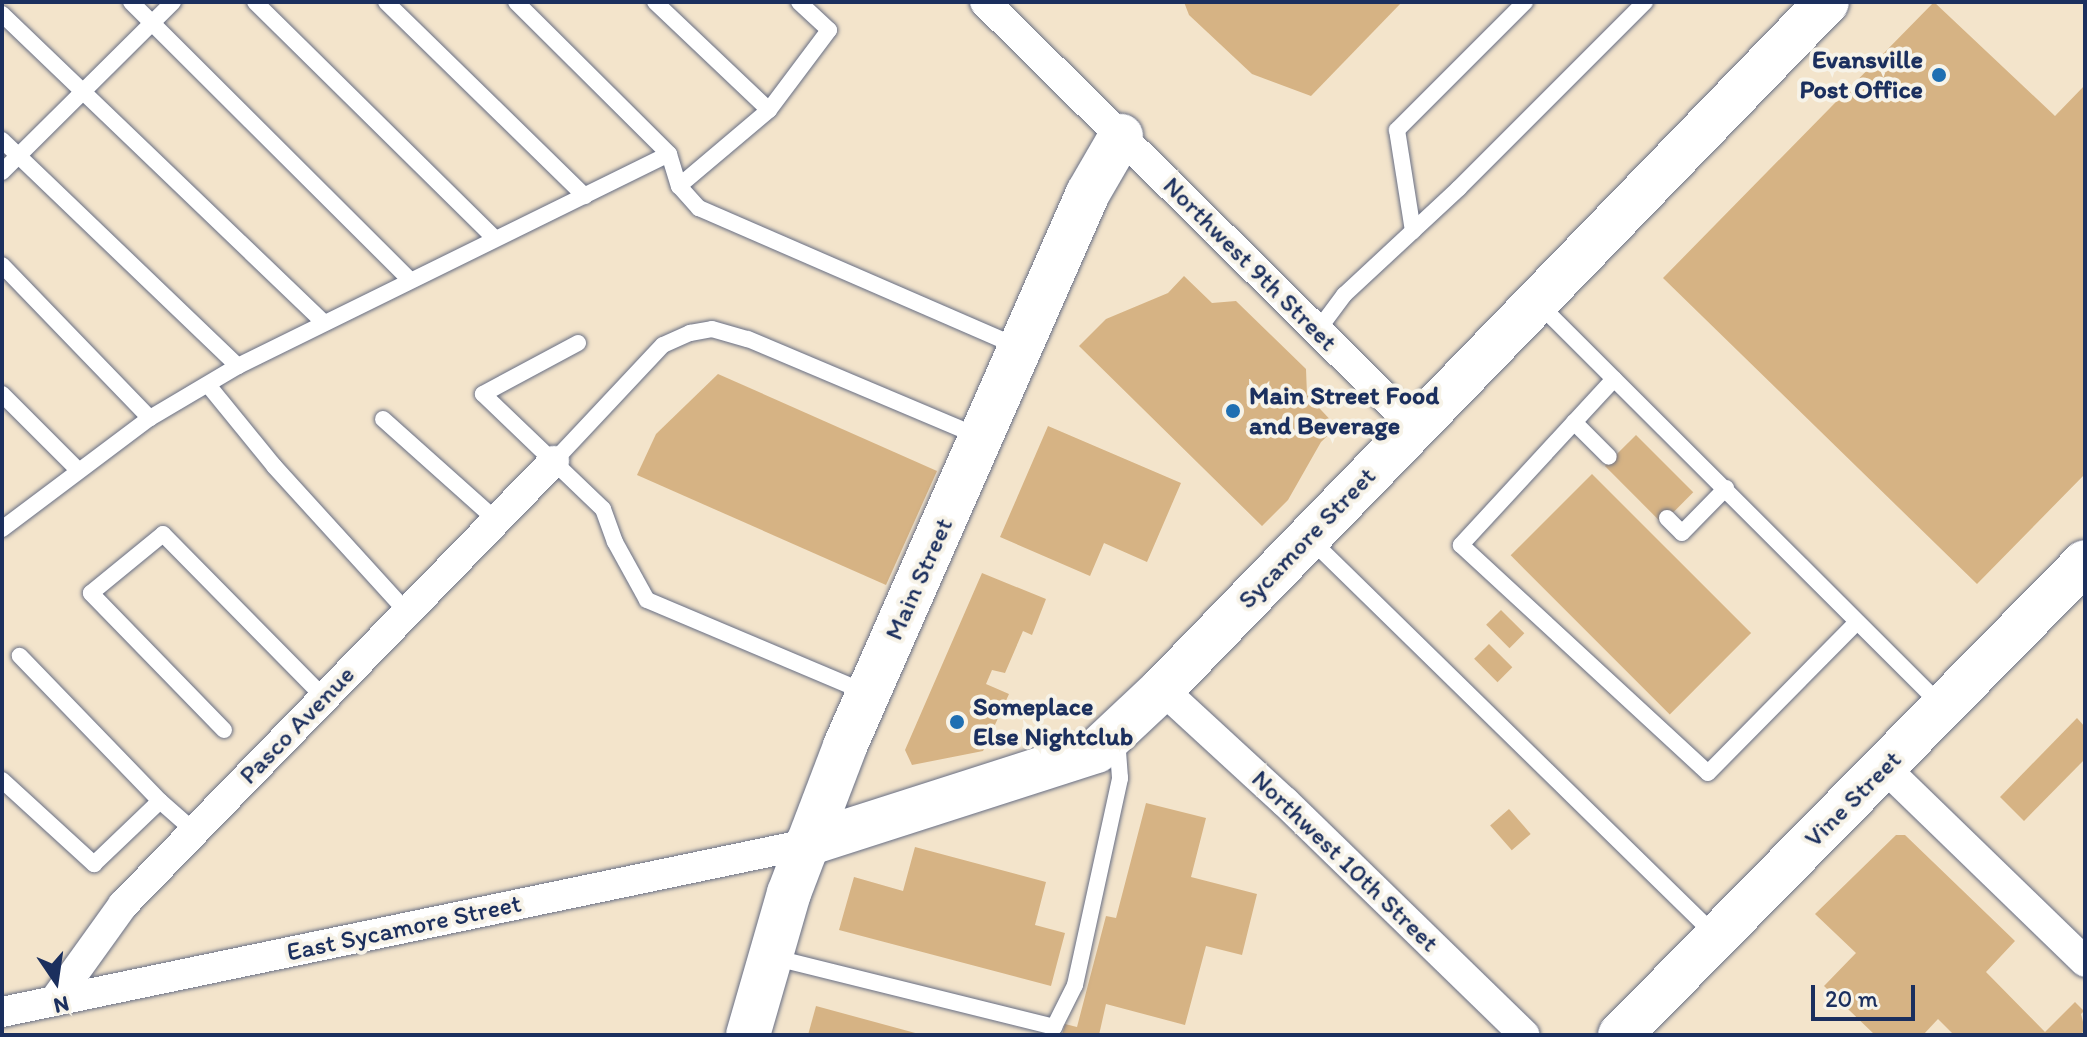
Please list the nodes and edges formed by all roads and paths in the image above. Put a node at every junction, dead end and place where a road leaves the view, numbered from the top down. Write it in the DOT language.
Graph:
graph roads {
  1 [pos="131,2"];
  2 [pos="173,2"];
  3 [pos="255,2"];
  4 [pos="386,2"];
  5 [pos="516,2"];
  6 [pos="655,2"];
  7 [pos="799,2"];
  8 [pos="985,2"];
  9 [pos="1525,2"];
  10 [pos="1645,2"];
  11 [pos="1827,2"];
  12 [pos="2,14"];
  13 [pos="152,21"];
  14 [pos="83,91"];
  15 [pos="769,110"];
  16 [pos="1121,136"];
  17 [pos="2,140"];
  18 [pos="669,154"];
  19 [pos="18,156"];
  20 [pos="2,172"];
  21 [pos="679,186"];
  22 [pos="585,196"];
  23 [pos="1413,231"];
  24 [pos="495,239"];
  25 [pos="2,265"];
  26 [pos="410,280"];
  27 [pos="1536,301"];
  28 [pos="323,322"];
  29 [pos="1318,330"];
  30 [pos="578,343"];
  31 [pos="1020,348"];
  32 [pos="238,366"];
  33 [pos="1614,379"];
  34 [pos="208,385"];
  35 [pos="2,394"];
  36 [pos="150,418"];
  37 [pos="383,419"];
  38 [pos="1574,422"];
  39 [pos="1414,426"];
  40 [pos="981,437"];
  41 [pos="1609,457"];
  42 [pos="554,461"];
  43 [pos="78,470"];
  44 [pos="1726,488"];
  45 [pos="1667,518"];
  46 [pos="496,520"];
  47 [pos="2,529"];
  48 [pos="1308,537"];
  49 [pos="2076,578"];
  50 [pos="407,612"];
  51 [pos="1857,622"];
  52 [pos="20,656"];
  53 [pos="1162,689"];
  54 [pos="868,694"];
  55 [pos="324,697"];
  56 [pos="1943,707"];
  57 [pos="224,730"];
  58 [pos="1116,731"];
  59 [pos="1884,767"];
  60 [pos="2,780"];
  61 [pos="160,801"];
  62 [pos="194,831"];
  63 [pos="807,844"];
  64 [pos="1717,937"];
  65 [pos="771,956"];
  66 [pos="2085,962"];
  67 [pos="54,1001"];
  68 [pos="2,1012"];
  69 [pos="748,1035"];
  70 [pos="1525,1035"];
  71 [pos="1620,1035"];
  1 -- 13 [label="lane"];
  2 -- 13 [label="lane"];
  3 -- 24 [label="lane"];
  4 -- 22 [label="lane"];
  5 -- 18 [label="lane"];
  6 -- 15 [label="lane"];
  7 -- 15 [label="lane"];
  8 -- 16 [label="street, Northwest 9th Street"];
  9 -- 23 [label="lane"];
  10 -- 23 [label="lane"];
  11 -- 27 [label="main road, Sycamore Street"];
  12 -- 14 [label="lane"];
  13 -- 14 [label="lane"];
  13 -- 26 [label="lane"];
  14 -- 19 [label="lane"];
  14 -- 28 [label="lane"];
  15 -- 21 [label="lane"];
  16 -- 29 [label="street, Northwest 9th Street"];
  16 -- 31 [label="main road, Main Street"];
  17 -- 19 [label="lane"];
  18 -- 21 [label="lane"];
  18 -- 22 [label="lane"];
  19 -- 20 [label="lane"];
  19 -- 32 [label="lane"];
  21 -- 31 [label="lane"];
  22 -- 24 [label="lane"];
  23 -- 29 [label="lane"];
  24 -- 26 [label="lane"];
  25 -- 36 [label="lane"];
  26 -- 28 [label="lane"];
  27 -- 33 [label="lane"];
  27 -- 39 [label="main road, Sycamore Street"];
  28 -- 32 [label="lane"];
  29 -- 39 [label="street, Northwest 9th Street"];
  30 -- 42 [label="lane"];
  31 -- 40 [label="main road, Main Street"];
  32 -- 34 [label="lane"];
  33 -- 38 [label="lane"];
  33 -- 44 [label="lane"];
  34 -- 36 [label="lane"];
  34 -- 50 [label="lane"];
  35 -- 43 [label="lane"];
  36 -- 43 [label="lane"];
  37 -- 46 [label="lane"];
  38 -- 41 [label="lane"];
  38 -- 51 [label="lane"];
  39 -- 48 [label="main road, Sycamore Street"];
  40 -- 42 [label="lane"];
  40 -- 54 [label="main road, Main Street"];
  42 -- 46 [label="street, Pasco Avenue"];
  42 -- 54 [label="lane"];
  43 -- 47 [label="lane"];
  44 -- 45 [label="lane"];
  44 -- 51 [label="lane"];
  46 -- 50 [label="street, Pasco Avenue"];
  48 -- 53 [label="main road, Sycamore Street"];
  48 -- 64 [label="lane"];
  49 -- 56 [label="main road, Vine Street"];
  50 -- 55 [label="street, Pasco Avenue"];
  51 -- 56 [label="lane"];
  52 -- 61 [label="lane"];
  53 -- 58 [label="main road, Sycamore Street"];
  53 -- 70 [label="street, Northwest 10th Street"];
  54 -- 63 [label="main road, Main Street"];
  55 -- 57 [label="lane"];
  55 -- 62 [label="street, Pasco Avenue"];
  56 -- 59 [label="main road, Vine Street"];
  58 -- 63 [label="main road, Sycamore Street"];
  58 -- 65 [label="lane"];
  59 -- 64 [label="main road, Vine Street"];
  59 -- 66 [label="street"];
  60 -- 61 [label="lane"];
  61 -- 62 [label="lane"];
  62 -- 67 [label="street, Pasco Avenue"];
  63 -- 65 [label="main road, Main Street"];
  63 -- 67 [label="street, East Sycamore Street"];
  64 -- 71 [label="main road, Vine Street"];
  65 -- 69 [label="main road, Main Street"];
  67 -- 68 [label="street, East Sycamore Street"];
}
